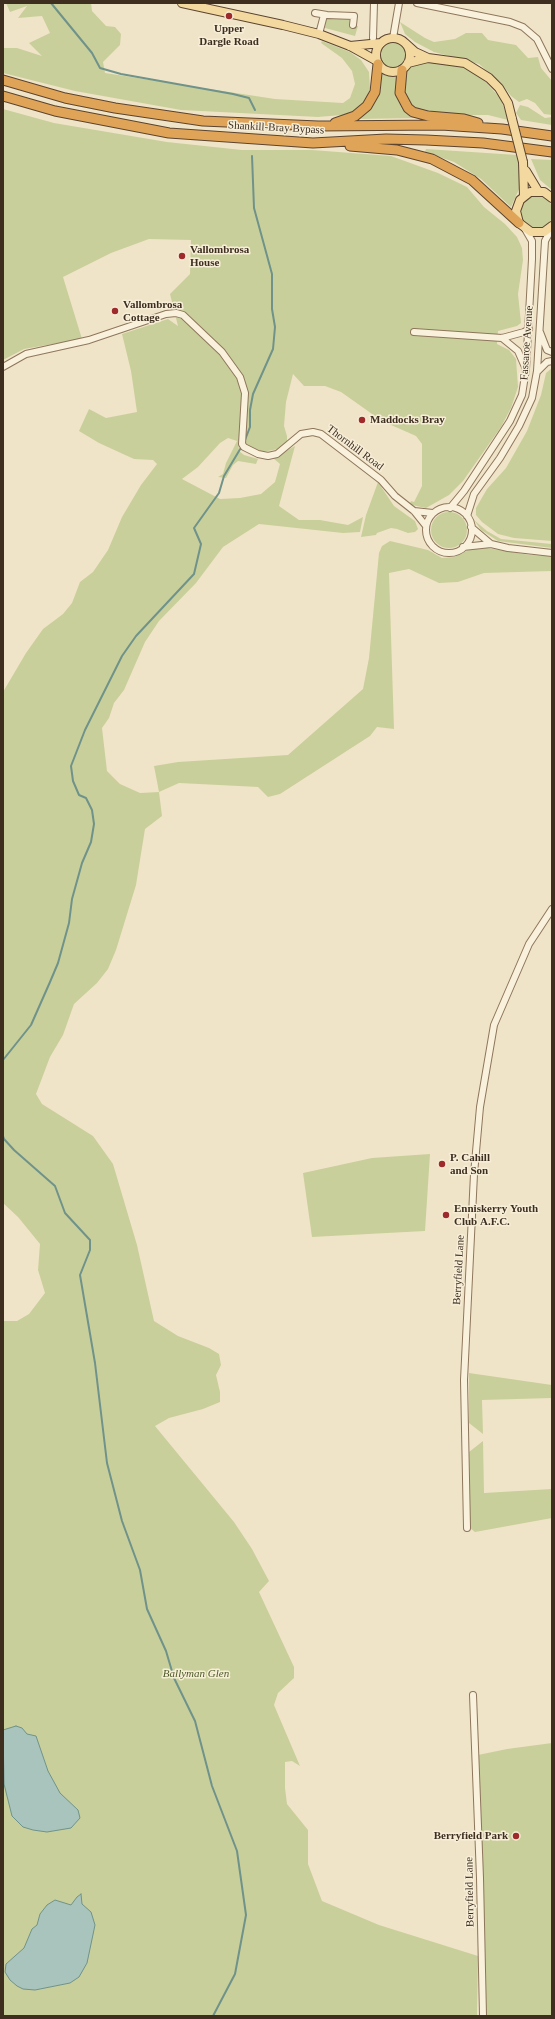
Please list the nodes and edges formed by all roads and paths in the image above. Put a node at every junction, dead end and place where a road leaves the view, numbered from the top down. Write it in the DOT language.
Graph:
graph roads {
  1 [pos="182,3"];
  2 [pos="374,3"];
  3 [pos="399,3"];
  4 [pos="417,3"];
  5 [pos="315,13"];
  6 [pos="324,15"];
  7 [pos="353,26"];
  8 [pos="319,34"];
  9 [pos="373,38"];
  10 [pos="393,38"];
  11 [pos="381,43"];
  12 [pos="406,44"];
  13 [pos="350,46"];
  14 [pos="428,58"];
  15 [pos="378,63"];
  16 [pos="408,63"];
  17 [pos="552,69"];
  18 [pos="402,70"];
  19 [pos="3,80"];
  20 [pos="3,96"];
  21 [pos="328,126"];
  22 [pos="502,129"];
  23 [pos="552,136"];
  24 [pos="313,143"];
  25 [pos="552,152"];
  26 [pos="523,162"];
  27 [pos="538,191"];
  28 [pos="524,196"];
  29 [pos="552,198"];
  30 [pos="522,226"];
  31 [pos="552,227"];
  32 [pos="529,329"];
  33 [pos="539,329"];
  34 [pos="414,332"];
  35 [pos="502,338"];
  36 [pos="552,352"];
  37 [pos="552,361"];
  38 [pos="3,367"];
  39 [pos="526,369"];
  40 [pos="537,372"];
  41 [pos="450,508"];
  42 [pos="414,511"];
  43 [pos="433,513"];
  44 [pos="467,516"];
  45 [pos="426,526"];
  46 [pos="471,527"];
  47 [pos="491,544"];
  48 [pos="463,547"];
  49 [pos="552,553"];
  50 [pos="552,909"];
  51 [pos="467,1528"];
  52 [pos="473,1695"];
  53 [pos="483,2016"];
  1 -- 8 [label="main road"];
  2 -- 9 [label="street"];
  3 -- 10 [label="street"];
  4 -- 17 [label="street"];
  5 -- 6 [label="street"];
  6 -- 7 [label="street"];
  6 -- 8 [label="street"];
  8 -- 13 [label="main road"];
  10 -- 11 [label="main road"];
  10 -- 12 [label="main road"];
  11 -- 13 [label="main road"];
  11 -- 15 [label="main road"];
  12 -- 14 [label="main road"];
  12 -- 16 [label="main road"];
  13 -- 15 [label="main road"];
  14 -- 16 [label="main road"];
  14 -- 26 [label="main road, bridge"];
  15 -- 18 [label="main road"];
  15 -- 21 [label="highway"];
  16 -- 18 [label="main road"];
  18 -- 22 [label="highway"];
  19 -- 21 [label="highway, Shankill-Bray Bypass"];
  20 -- 24 [label="highway, Shankill-Bray Bypass"];
  21 -- 22 [label="highway, Shankill-Bray Bypass"];
  22 -- 23 [label="highway, Shankill-Bray Bypass"];
  24 -- 25 [label="highway, Shankill-Bray Bypass"];
  24 -- 30 [label="highway"];
  26 -- 27 [label="main road"];
  26 -- 28 [label="main road"];
  27 -- 28 [label="main road"];
  27 -- 29 [label="main road"];
  28 -- 30 [label="main road"];
  30 -- 31 [label="main road"];
  30 -- 32 [label="street, Fassaroe Avenue"];
  31 -- 33 [label="street, Fassaroe Avenue"];
  32 -- 35 [label="street"];
  32 -- 39 [label="street, Fassaroe Avenue"];
  33 -- 36 [label="street"];
  33 -- 40 [label="street, Fassaroe Avenue"];
  34 -- 35 [label="street"];
  35 -- 39 [label="street"];
  37 -- 40 [label="street"];
  38 -- 42 [label="street, Thornhill Road"];
  39 -- 41 [label="street, Fassaroe Avenue"];
  40 -- 44 [label="street, Fassaroe Avenue"];
  41 -- 43 [label="street"];
  41 -- 44 [label="street"];
  42 -- 43 [label="street"];
  42 -- 45 [label="street, Thornhill Road"];
  43 -- 45 [label="street"];
  44 -- 46 [label="street"];
  45 -- 48 [label="street"];
  46 -- 47 [label="street"];
  46 -- 48 [label="street"];
  47 -- 48 [label="street"];
  47 -- 49 [label="street"];
  50 -- 51 [label="street, Berryfield Lane"];
  52 -- 53 [label="street, Berryfield Lane"];
}
